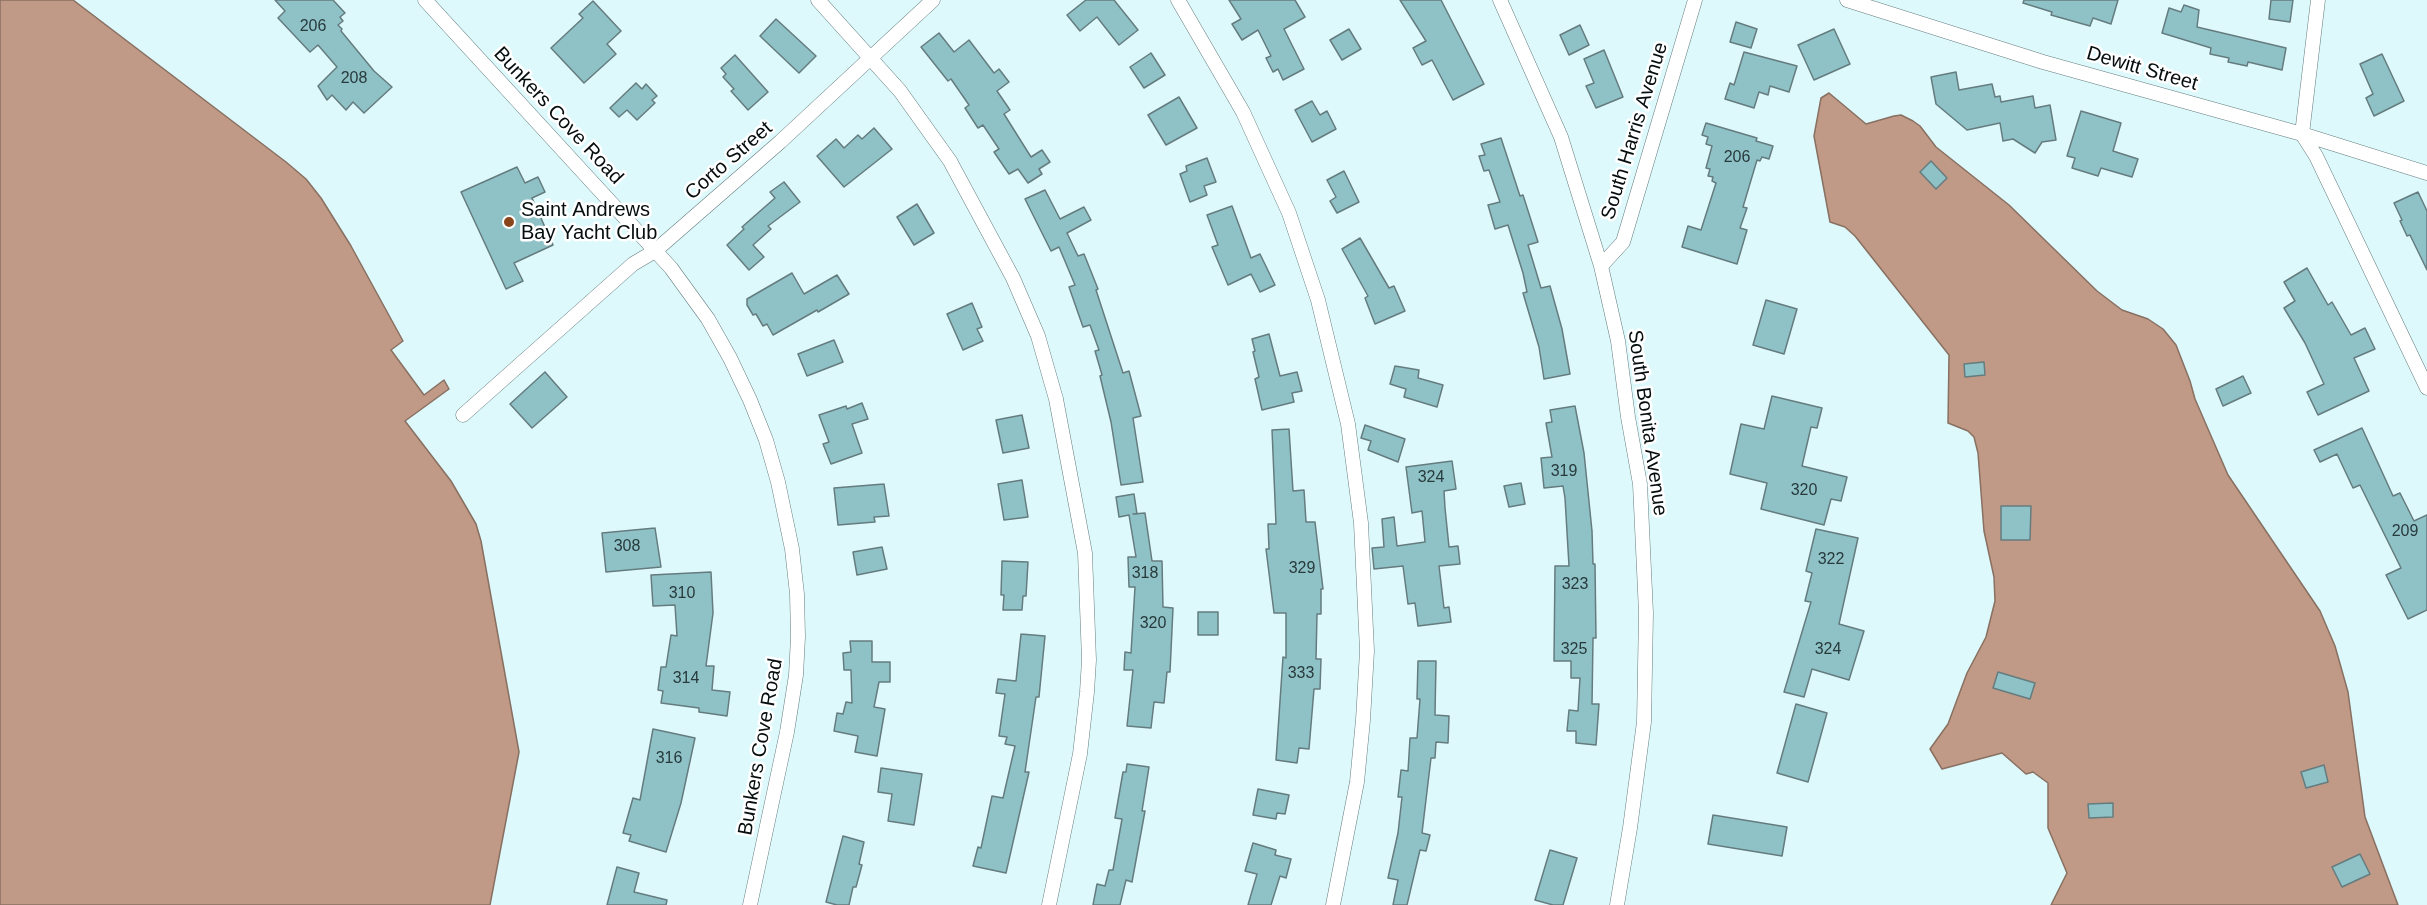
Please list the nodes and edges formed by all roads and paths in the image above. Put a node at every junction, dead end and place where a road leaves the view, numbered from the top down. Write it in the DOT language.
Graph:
graph roads {
  1 [pos="425,0"];
  2 [pos="818,0"];
  3 [pos="933,0"];
  4 [pos="1178,0"];
  5 [pos="1500,0"];
  6 [pos="1695,0"];
  7 [pos="1847,0"];
  8 [pos="2318,0"];
  9 [pos="872,58"];
  10 [pos="2302,134"];
  11 [pos="2427,173"];
  12 [pos="656,251"];
  13 [pos="1601,266"];
  14 [pos="2427,388"];
  15 [pos="463,415"];
  16 [pos="750,905"];
  17 [pos="1048,905"];
  18 [pos="1333,905"];
  19 [pos="1617,905"];
  1 -- 12 [label="street, Bunkers Cove Road"];
  2 -- 9 [label="street"];
  3 -- 9 [label="street, Corto Street"];
  4 -- 18 [label="street"];
  5 -- 13 [label="street, South Bonita Avenue"];
  6 -- 13 [label="street, South Harris Avenue"];
  7 -- 10 [label="street, Dewitt Street"];
  8 -- 10 [label="street"];
  9 -- 12 [label="street, Corto Street"];
  9 -- 17 [label="street"];
  10 -- 11 [label="street, Dewitt Street"];
  10 -- 14 [label="street"];
  12 -- 15 [label="street, Corto Street"];
  12 -- 16 [label="street, Bunkers Cove Road"];
  13 -- 19 [label="street, South Bonita Avenue"];
}
